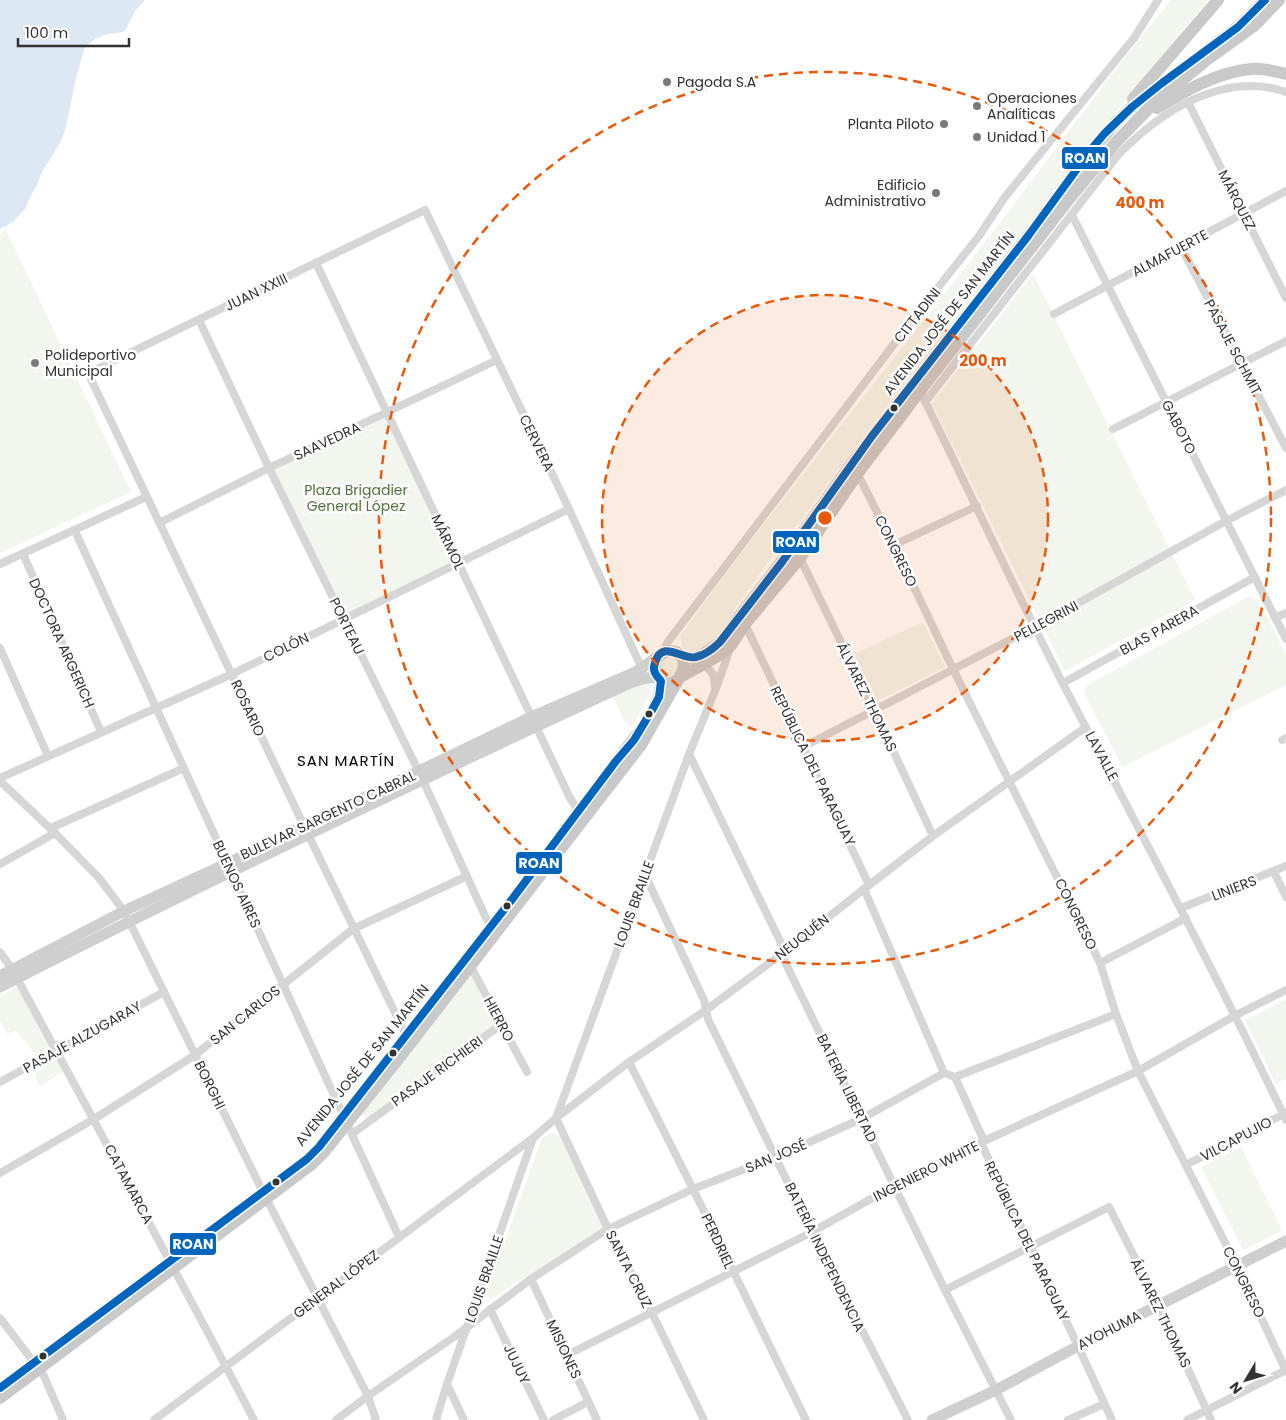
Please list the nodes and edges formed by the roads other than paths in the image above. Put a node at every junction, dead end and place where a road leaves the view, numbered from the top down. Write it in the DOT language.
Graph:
graph roads {
  1 [pos="1158,0"];
  2 [pos="1218,0"];
  3 [pos="1272,2"];
  4 [pos="1286,74"];
  5 [pos="1286,92"];
  6 [pos="1188,102"];
  7 [pos="1138,120"];
  8 [pos="1093,149"];
  9 [pos="1286,191"];
  10 [pos="425,210"];
  11 [pos="1244,214"];
  12 [pos="1072,215"];
  13 [pos="1181,247"];
  14 [pos="316,262"];
  15 [pos="1108,286"];
  16 [pos="1286,298"];
  17 [pos="1054,314"];
  18 [pos="199,320"];
  19 [pos="1286,341"];
  20 [pos="496,360"];
  21 [pos="1242,363"];
  22 [pos="88,373"];
  23 [pos="922,396"];
  24 [pos="1166,402"];
  25 [pos="387,412"];
  26 [pos="1113,429"];
  27 [pos="1286,448"];
  28 [pos="269,468"];
  29 [pos="854,470"];
  30 [pos="1286,490"];
  31 [pos="146,497"];
  32 [pos="976,506"];
  33 [pos="569,509"];
  34 [pos="1226,521"];
  35 [pos="159,523"];
  36 [pos="75,531"];
  37 [pos="894,545"];
  38 [pos="23,554"];
  39 [pos="800,558"];
  40 [pos="458,563"];
  41 [pos="0,564"];
  42 [pos="1255,577"];
  43 [pos="1286,613"];
  44 [pos="344,618"];
  45 [pos="1276,618"];
  46 [pos="745,624"];
  47 [pos="1035,627"];
  48 [pos="677,631"];
  49 [pos="1286,639"];
  50 [pos="738,643"];
  51 [pos="756,647"];
  52 [pos="0,648"];
  53 [pos="679,654"];
  54 [pos="660,655"];
  55 [pos="704,664"];
  56 [pos="953,669"];
  57 [pos="232,674"];
  58 [pos="652,676"];
  59 [pos="679,678"];
  60 [pos="1063,683"];
  61 [pos="715,691"];
  62 [pos="156,708"];
  63 [pos="874,710"];
  64 [pos="533,722"];
  65 [pos="1086,727"];
  66 [pos="101,732"];
  67 [pos="803,747"];
  68 [pos="689,754"];
  69 [pos="48,756"];
  70 [pos="184,768"];
  71 [pos="421,776"];
  72 [pos="0,780"];
  73 [pos="1010,781"];
  74 [pos="582,814"];
  75 [pos="306,830"];
  76 [pos="53,831"];
  77 [pos="933,836"];
  78 [pos="0,864"];
  79 [pos="1286,866"];
  80 [pos="230,867"];
  81 [pos="1274,872"];
  82 [pos="645,875"];
  83 [pos="467,876"];
  84 [pos="867,887"];
  85 [pos="1286,897"];
  86 [pos="1181,908"];
  87 [pos="124,911"];
  88 [pos="1186,918"];
  89 [pos="129,922"];
  90 [pos="494,928"];
  91 [pos="353,929"];
  92 [pos="0,952"];
  93 [pos="783,953"];
  94 [pos="1100,963"];
  95 [pos="470,965"];
  96 [pos="15,974"];
  97 [pos="0,976"];
  98 [pos="283,984"];
  99 [pos="0,987"];
  100 [pos="1286,990"];
  101 [pos="164,992"];
  102 [pos="706,1010"];
  103 [pos="1116,1014"];
  104 [pos="1236,1015"];
  105 [pos="502,1024"];
  106 [pos="409,1038"];
  107 [pos="57,1051"];
  108 [pos="195,1055"];
  109 [pos="629,1062"];
  110 [pos="1138,1071"];
  111 [pos="527,1072"];
  112 [pos="944,1073"];
  113 [pos="955,1077"];
  114 [pos="0,1082"];
  115 [pos="361,1106"];
  116 [pos="1285,1116"];
  117 [pos="556,1118"];
  118 [pos="861,1118"];
  119 [pos="94,1119"];
  120 [pos="372,1119"];
  121 [pos="348,1124"];
  122 [pos="534,1138"];
  123 [pos="982,1142"];
  124 [pos="519,1148"];
  125 [pos="776,1157"];
  126 [pos="1186,1165"];
  127 [pos="0,1173"];
  128 [pos="894,1186"];
  129 [pos="693,1189"];
  130 [pos="264,1195"];
  131 [pos="608,1228"];
  132 [pos="812,1232"];
  133 [pos="399,1237"];
  134 [pos="1286,1241"];
  135 [pos="1029,1246"];
  136 [pos="172,1264"];
  137 [pos="1237,1266"];
  138 [pos="732,1272"];
  139 [pos="531,1279"];
  140 [pos="945,1290"];
  141 [pos="317,1299"];
  142 [pos="1158,1306"];
  143 [pos="490,1309"];
  144 [pos="652,1312"];
  145 [pos="0,1318"];
  146 [pos="468,1326"];
  147 [pos="1078,1346"];
  148 [pos="567,1355"];
  149 [pos="37,1366"];
  150 [pos="226,1367"];
  151 [pos="1286,1370"];
  152 [pos="447,1384"];
  153 [pos="0,1388"];
  154 [pos="996,1390"];
  155 [pos="368,1396"];
  156 [pos="0,1398"];
  157 [pos="588,1402"];
  158 [pos="1104,1404"];
  159 [pos="1206,1410"];
  160 [pos="64,1420"];
  161 [pos="154,1420"];
  162 [pos="254,1420"];
  163 [pos="336,1420"];
  164 [pos="376,1420"];
  165 [pos="436,1420"];
  166 [pos="464,1420"];
  167 [pos="544,1420"];
  168 [pos="553,1420"];
  169 [pos="597,1420"];
  170 [pos="704,1420"];
  171 [pos="806,1420"];
  172 [pos="908,1420"];
  173 [pos="932,1420"];
  174 [pos="1011,1420"];
  175 [pos="1068,1420"];
  176 [pos="1112,1420"];
  177 [pos="1187,1420"];
  178 [pos="1211,1420"];
  1 -- 48 [label="street, CITTADINI"];
  2 -- 8 [label="main road"];
  3 -- 7 [label="main road, AVENIDA JOSÉ DE SAN MARTÍN"];
  3 -- 8 [label="main road, AVENIDA JOSÉ DE SAN MARTÍN"];
  4 -- 7 [label="main road"];
  5 -- 6 [label="street"];
  6 -- 11 [label="street, MÁRQUEZ"];
  6 -- 12 [label="street"];
  7 -- 23 [label="main road, AVENIDA JOSÉ DE SAN MARTÍN"];
  8 -- 29 [label="main road, AVENIDA JOSÉ DE SAN MARTÍN"];
  9 -- 11 [label="street, ALMAFUERTE"];
  10 -- 14 [label="street, JUAN XXIII"];
  10 -- 20 [label="street, CERVERA"];
  11 -- 13 [label="street, ALMAFUERTE"];
  11 -- 16 [label="street, MÁRQUEZ"];
  12 -- 15 [label="street, GABOTO"];
  12 -- 23 [label="street"];
  13 -- 15 [label="street, ALMAFUERTE"];
  13 -- 21 [label="street, PASAJE SCHMIT"];
  14 -- 18 [label="street, JUAN XXIII"];
  14 -- 25 [label="street, MÁRMOL"];
  15 -- 17 [label="street, ALMAFUERTE"];
  15 -- 24 [label="street, GABOTO"];
  18 -- 22 [label="street, JUAN XXIII"];
  18 -- 28 [label="street, PORTEAU"];
  19 -- 21 [label="street"];
  20 -- 25 [label="street, SAAVEDRA"];
  20 -- 33 [label="street, CERVERA"];
  21 -- 24 [label="street"];
  21 -- 27 [label="street, PASAJE SCHMIT"];
  22 -- 31 [label="street, ROSARIO"];
  23 -- 29 [label="main road, AVENIDA JOSÉ DE SAN MARTÍN"];
  23 -- 32 [label="street, LAVALLE"];
  24 -- 26 [label="street"];
  24 -- 34 [label="street, GABOTO"];
  25 -- 28 [label="street, SAAVEDRA"];
  25 -- 40 [label="street, MÁRMOL"];
  28 -- 35 [label="street, SAAVEDRA"];
  28 -- 44 [label="street, PORTEAU"];
  29 -- 37 [label="street, CONGRESO"];
  29 -- 39 [label="main road, AVENIDA JOSÉ DE SAN MARTÍN"];
  29 -- 53 [label="main road, AVENIDA JOSÉ DE SAN MARTÍN"];
  30 -- 34 [label="street, PELLEGRINI"];
  31 -- 35 [label="street, ROSARIO"];
  31 -- 36 [label="street"];
  32 -- 37 [label="street"];
  32 -- 47 [label="street, LAVALLE"];
  33 -- 40 [label="street, COLÓN"];
  33 -- 58 [label="street, CERVERA"];
  34 -- 42 [label="street, GABOTO"];
  34 -- 47 [label="street, PELLEGRINI"];
  35 -- 57 [label="street, ROSARIO"];
  36 -- 38 [label="street"];
  36 -- 62 [label="street, BUENOS AIRES"];
  37 -- 56 [label="street, CONGRESO"];
  38 -- 41 [label="street"];
  38 -- 66 [label="street, DOCTORA ARGERICH"];
  39 -- 46 [label="main road, AVENIDA JOSÉ DE SAN MARTÍN"];
  39 -- 63 [label="street, ÁLVAREZ THOMAS"];
  40 -- 44 [label="street, COLÓN"];
  40 -- 64 [label="street, MÁRMOL"];
  42 -- 45 [label="street, GABOTO"];
  42 -- 60 [label="street, BLAS PARERA"];
  43 -- 45 [label="street"];
  44 -- 57 [label="street, COLÓN"];
  44 -- 71 [label="street, PORTEAU"];
  45 -- 49 [label="street, GABOTO"];
  46 -- 50 [label="main road, AVENIDA JOSÉ DE SAN MARTÍN"];
  46 -- 51 [label="street, REPÚBLICA DEL PARAGUAY"];
  47 -- 56 [label="street, PELLEGRINI"];
  47 -- 60 [label="street, LAVALLE"];
  48 -- 53 [label="street"];
  48 -- 54 [label="street, CITTADINI"];
  50 -- 51 [label="street"];
  50 -- 55 [label="main road, AVENIDA JOSÉ DE SAN MARTÍN"];
  50 -- 61 [label="street, LOUIS BRAILLE"];
  51 -- 67 [label="street, REPÚBLICA DEL PARAGUAY"];
  52 -- 69 [label="street"];
  53 -- 54 [label="main road"];
  53 -- 59 [label="main road"];
  54 -- 58 [label="main road"];
  55 -- 59 [label="main road, AVENIDA JOSÉ DE SAN MARTÍN"];
  55 -- 61 [label="street"];
  56 -- 63 [label="street, PELLEGRINI"];
  56 -- 73 [label="street, CONGRESO"];
  57 -- 62 [label="street, COLÓN"];
  57 -- 75 [label="street, ROSARIO"];
  58 -- 59 [label="main road"];
  58 -- 64 [label="main road, BULEVAR SARGENTO CABRAL"];
  58 -- 74 [label="main road, AVENIDA JOSÉ DE SAN MARTÍN"];
  59 -- 74 [label="main road, AVENIDA JOSÉ DE SAN MARTÍN"];
  60 -- 65 [label="street, LAVALLE"];
  61 -- 68 [label="street, LOUIS BRAILLE"];
  62 -- 66 [label="street, COLÓN"];
  62 -- 70 [label="street, BUENOS AIRES"];
  63 -- 67 [label="street, PELLEGRINI"];
  63 -- 77 [label="street, ÁLVAREZ THOMAS"];
  64 -- 71 [label="main road, BULEVAR SARGENTO CABRAL"];
  64 -- 74 [label="street, MÁRMOL"];
  65 -- 73 [label="street, NEUQUÉN"];
  65 -- 86 [label="street, LAVALLE"];
  66 -- 69 [label="street, COLÓN"];
  67 -- 84 [label="street, REPÚBLICA DEL PARAGUAY"];
  68 -- 82 [label="street, LOUIS BRAILLE"];
  68 -- 93 [label="street, BATERÍA LIBERTAD"];
  69 -- 72 [label="street, COLÓN"];
  70 -- 76 [label="street"];
  70 -- 80 [label="street, BUENOS AIRES"];
  71 -- 75 [label="main road, BULEVAR SARGENTO CABRAL"];
  71 -- 83 [label="street, PORTEAU"];
  72 -- 76 [label="street, BORGHI"];
  73 -- 77 [label="street, NEUQUÉN"];
  73 -- 94 [label="street, CONGRESO"];
  74 -- 90 [label="main road, AVENIDA JOSÉ DE SAN MARTÍN"];
  75 -- 80 [label="main road, BULEVAR SARGENTO CABRAL"];
  75 -- 91 [label="street, ROSARIO"];
  76 -- 78 [label="street"];
  76 -- 87 [label="street, BORGHI"];
  77 -- 84 [label="street, NEUQUÉN"];
  79 -- 81 [label="street, LINIERS"];
  80 -- 87 [label="main road, BULEVAR SARGENTO CABRAL"];
  80 -- 89 [label="main road, BULEVAR SARGENTO CABRAL"];
  80 -- 98 [label="street, BUENOS AIRES"];
  81 -- 85 [label="street"];
  81 -- 86 [label="street, LINIERS"];
  82 -- 102 [label="street, BATERÍA INDEPENDENCIA"];
  82 -- 117 [label="street, LOUIS BRAILLE"];
  83 -- 90 [label="street, PORTEAU"];
  83 -- 91 [label="street, SAN CARLOS"];
  84 -- 93 [label="street, NEUQUÉN"];
  84 -- 112 [label="street, REPÚBLICA DEL PARAGUAY"];
  86 -- 88 [label="street, LAVALLE"];
  87 -- 89 [label="street, BORGHI"];
  87 -- 96 [label="main road, BULEVAR SARGENTO CABRAL"];
  88 -- 94 [label="street"];
  88 -- 104 [label="street, LAVALLE"];
  89 -- 96 [label="main road, BULEVAR SARGENTO CABRAL"];
  89 -- 101 [label="street, BORGHI"];
  90 -- 95 [label="main road, AVENIDA JOSÉ DE SAN MARTÍN"];
  90 -- 106 [label="main road, AVENIDA JOSÉ DE SAN MARTÍN"];
  91 -- 98 [label="street, SAN CARLOS"];
  91 -- 106 [label="street, ROSARIO"];
  92 -- 96 [label="street, CATAMARCA"];
  93 -- 102 [label="street, NEUQUÉN"];
  93 -- 118 [label="street, BATERÍA LIBERTAD"];
  94 -- 103 [label="street, CONGRESO"];
  95 -- 105 [label="street, HIERRO"];
  95 -- 106 [label="main road, AVENIDA JOSÉ DE SAN MARTÍN"];
  96 -- 97 [label="main road, BULEVAR SARGENTO CABRAL"];
  96 -- 99 [label="main road, BULEVAR SARGENTO CABRAL"];
  96 -- 107 [label="street, CATAMARCA"];
  98 -- 108 [label="street, SAN CARLOS"];
  98 -- 121 [label="street, BUENOS AIRES"];
  100 -- 104 [label="street, INGENIERO WHITE"];
  101 -- 107 [label="street, PASAJE ALZUGARAY"];
  101 -- 108 [label="street, BORGHI"];
  102 -- 109 [label="street, NEUQUÉN"];
  102 -- 125 [label="street, BATERÍA INDEPENDENCIA"];
  103 -- 110 [label="street, CONGRESO"];
  103 -- 113 [label="street"];
  104 -- 110 [label="street, INGENIERO WHITE"];
  104 -- 116 [label="street, LAVALLE"];
  105 -- 111 [label="street, HIERRO"];
  105 -- 120 [label="street, PASAJE RICHIERI"];
  106 -- 115 [label="main road, AVENIDA JOSÉ DE SAN MARTÍN"];
  106 -- 121 [label="main road, AVENIDA JOSÉ DE SAN MARTÍN"];
  107 -- 114 [label="street, PASAJE ALZUGARAY"];
  107 -- 119 [label="street, CATAMARCA"];
  108 -- 119 [label="street, SAN CARLOS"];
  108 -- 130 [label="street, BORGHI"];
  109 -- 117 [label="street, NEUQUÉN"];
  109 -- 129 [label="street, PERDRIEL"];
  110 -- 123 [label="street, INGENIERO WHITE"];
  110 -- 126 [label="street, CONGRESO"];
  112 -- 113 [label="street"];
  112 -- 118 [label="street, SAN JOSÉ"];
  113 -- 123 [label="street, REPÚBLICA DEL PARAGUAY"];
  115 -- 120 [label="street"];
  115 -- 121 [label="main road, AVENIDA JOSÉ DE SAN MARTÍN"];
  116 -- 126 [label="street, VILCAPUJIO"];
  117 -- 122 [label="street, NEUQUÉN"];
  117 -- 131 [label="street, SANTA CRUZ"];
  118 -- 125 [label="street, SAN JOSÉ"];
  118 -- 128 [label="street, BATERÍA LIBERTAD"];
  119 -- 127 [label="street, SAN CARLOS"];
  119 -- 136 [label="street, CATAMARCA"];
  120 -- 121 [label="street, PASAJE RICHIERI"];
  121 -- 130 [label="main road, AVENIDA JOSÉ DE SAN MARTÍN"];
  121 -- 133 [label="street, BUENOS AIRES"];
  122 -- 124 [label="street, NEUQUÉN"];
  122 -- 146 [label="street, LOUIS BRAILLE"];
  123 -- 128 [label="street, INGENIERO WHITE"];
  123 -- 135 [label="street, REPÚBLICA DEL PARAGUAY"];
  124 -- 133 [label="street, GENERAL LÓPEZ"];
  125 -- 129 [label="street, SAN JOSÉ"];
  125 -- 132 [label="street, BATERÍA INDEPENDENCIA"];
  126 -- 137 [label="street, CONGRESO"];
  128 -- 132 [label="street, INGENIERO WHITE"];
  128 -- 140 [label="street, BATERÍA LIBERTAD"];
  129 -- 131 [label="street, SAN JOSÉ"];
  129 -- 138 [label="street, PERDRIEL"];
  130 -- 136 [label="main road, AVENIDA JOSÉ DE SAN MARTÍN"];
  130 -- 141 [label="street, BORGHI"];
  131 -- 139 [label="street, SAN JOSÉ"];
  131 -- 144 [label="street, SANTA CRUZ"];
  132 -- 138 [label="street, INGENIERO WHITE"];
  132 -- 172 [label="street, BATERÍA INDEPENDENCIA"];
  133 -- 141 [label="street, GENERAL LÓPEZ"];
  134 -- 137 [label="main road, AYOHUMA"];
  135 -- 140 [label="street"];
  135 -- 142 [label="street, ÁLVAREZ THOMAS"];
  135 -- 147 [label="street, REPÚBLICA DEL PARAGUAY"];
  136 -- 149 [label="main road, AVENIDA JOSÉ DE SAN MARTÍN"];
  136 -- 150 [label="street, CATAMARCA"];
  137 -- 142 [label="main road, AYOHUMA"];
  137 -- 151 [label="street, CONGRESO"];
  138 -- 144 [label="street, INGENIERO WHITE"];
  138 -- 171 [label="street, PERDRIEL"];
  139 -- 143 [label="street, SAN JOSÉ"];
  139 -- 148 [label="street, MISIONES"];
  140 -- 154 [label="street, BATERÍA LIBERTAD"];
  141 -- 150 [label="street, GENERAL LÓPEZ"];
  141 -- 155 [label="street, BORGHI"];
  142 -- 147 [label="main road, AYOHUMA"];
  142 -- 159 [label="street, ÁLVAREZ THOMAS"];
  143 -- 146 [label="street, SAN JOSÉ"];
  143 -- 167 [label="street, JUJUY"];
  144 -- 148 [label="street, INGENIERO WHITE"];
  144 -- 170 [label="street, SANTA CRUZ"];
  145 -- 149 [label="street"];
  146 -- 152 [label="street, LOUIS BRAILLE"];
  146 -- 155 [label="street, SAN JOSÉ"];
  147 -- 154 [label="main road, AYOHUMA"];
  147 -- 158 [label="street, REPÚBLICA DEL PARAGUAY"];
  148 -- 157 [label="street, MISIONES"];
  149 -- 153 [label="main road, AVENIDA JOSÉ DE SAN MARTÍN"];
  149 -- 156 [label="main road, AVENIDA JOSÉ DE SAN MARTÍN"];
  149 -- 160 [label="street"];
  150 -- 161 [label="street, GENERAL LÓPEZ"];
  150 -- 162 [label="street, CATAMARCA"];
  151 -- 159 [label="street"];
  152 -- 165 [label="street, LOUIS BRAILLE"];
  152 -- 166 [label="street"];
  154 -- 173 [label="main road, AYOHUMA"];
  154 -- 174 [label="street, BATERÍA LIBERTAD"];
  155 -- 163 [label="street, SAN JOSÉ"];
  155 -- 164 [label="street, BORGHI"];
  157 -- 168 [label="street"];
  157 -- 169 [label="street, MISIONES"];
  158 -- 175 [label="street"];
  158 -- 176 [label="street, REPÚBLICA DEL PARAGUAY"];
  159 -- 177 [label="street"];
  159 -- 178 [label="street, ÁLVAREZ THOMAS"];
}
